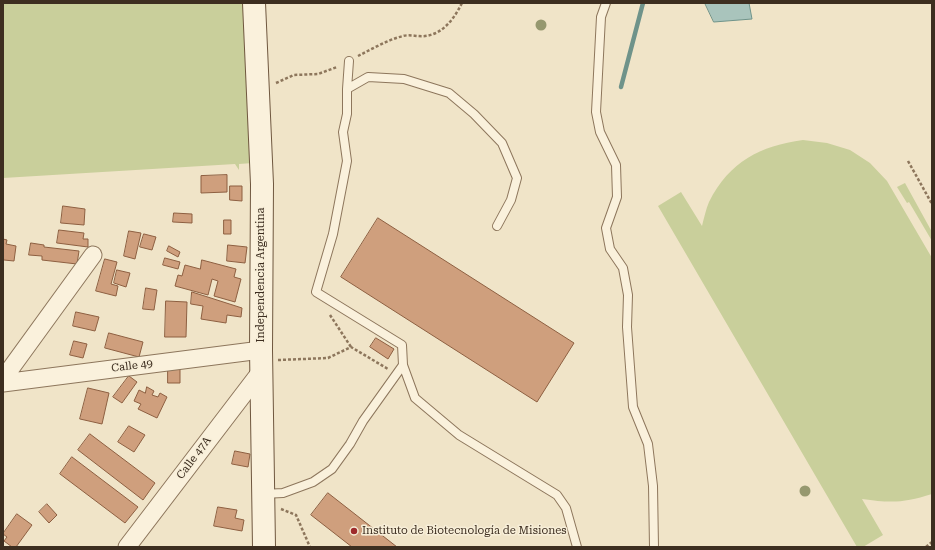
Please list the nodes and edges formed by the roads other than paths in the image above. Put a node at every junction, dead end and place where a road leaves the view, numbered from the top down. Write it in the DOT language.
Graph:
graph roads {
  1 [pos="254,3"];
  2 [pos="606,3"];
  3 [pos="349,61"];
  4 [pos="347,89"];
  5 [pos="497,226"];
  6 [pos="92,255"];
  7 [pos="261,360"];
  8 [pos="403,365"];
  9 [pos="3,379"];
  10 [pos="3,382"];
  11 [pos="264,502"];
  12 [pos="127,547"];
  13 [pos="264,547"];
  14 [pos="577,547"];
  15 [pos="654,547"];
  1 -- 7 [label="main road, Independencia Argentina"];
  2 -- 15 [label="lane"];
  3 -- 4 [label="lane"];
  4 -- 5 [label="lane"];
  4 -- 8 [label="lane"];
  6 -- 9 [label="street"];
  7 -- 10 [label="street, Calle 49"];
  7 -- 11 [label="main road, Independencia Argentina"];
  7 -- 12 [label="street, Calle 47A"];
  8 -- 11 [label="lane"];
  8 -- 14 [label="lane"];
  11 -- 13 [label="main road, Independencia Argentina"];
}
